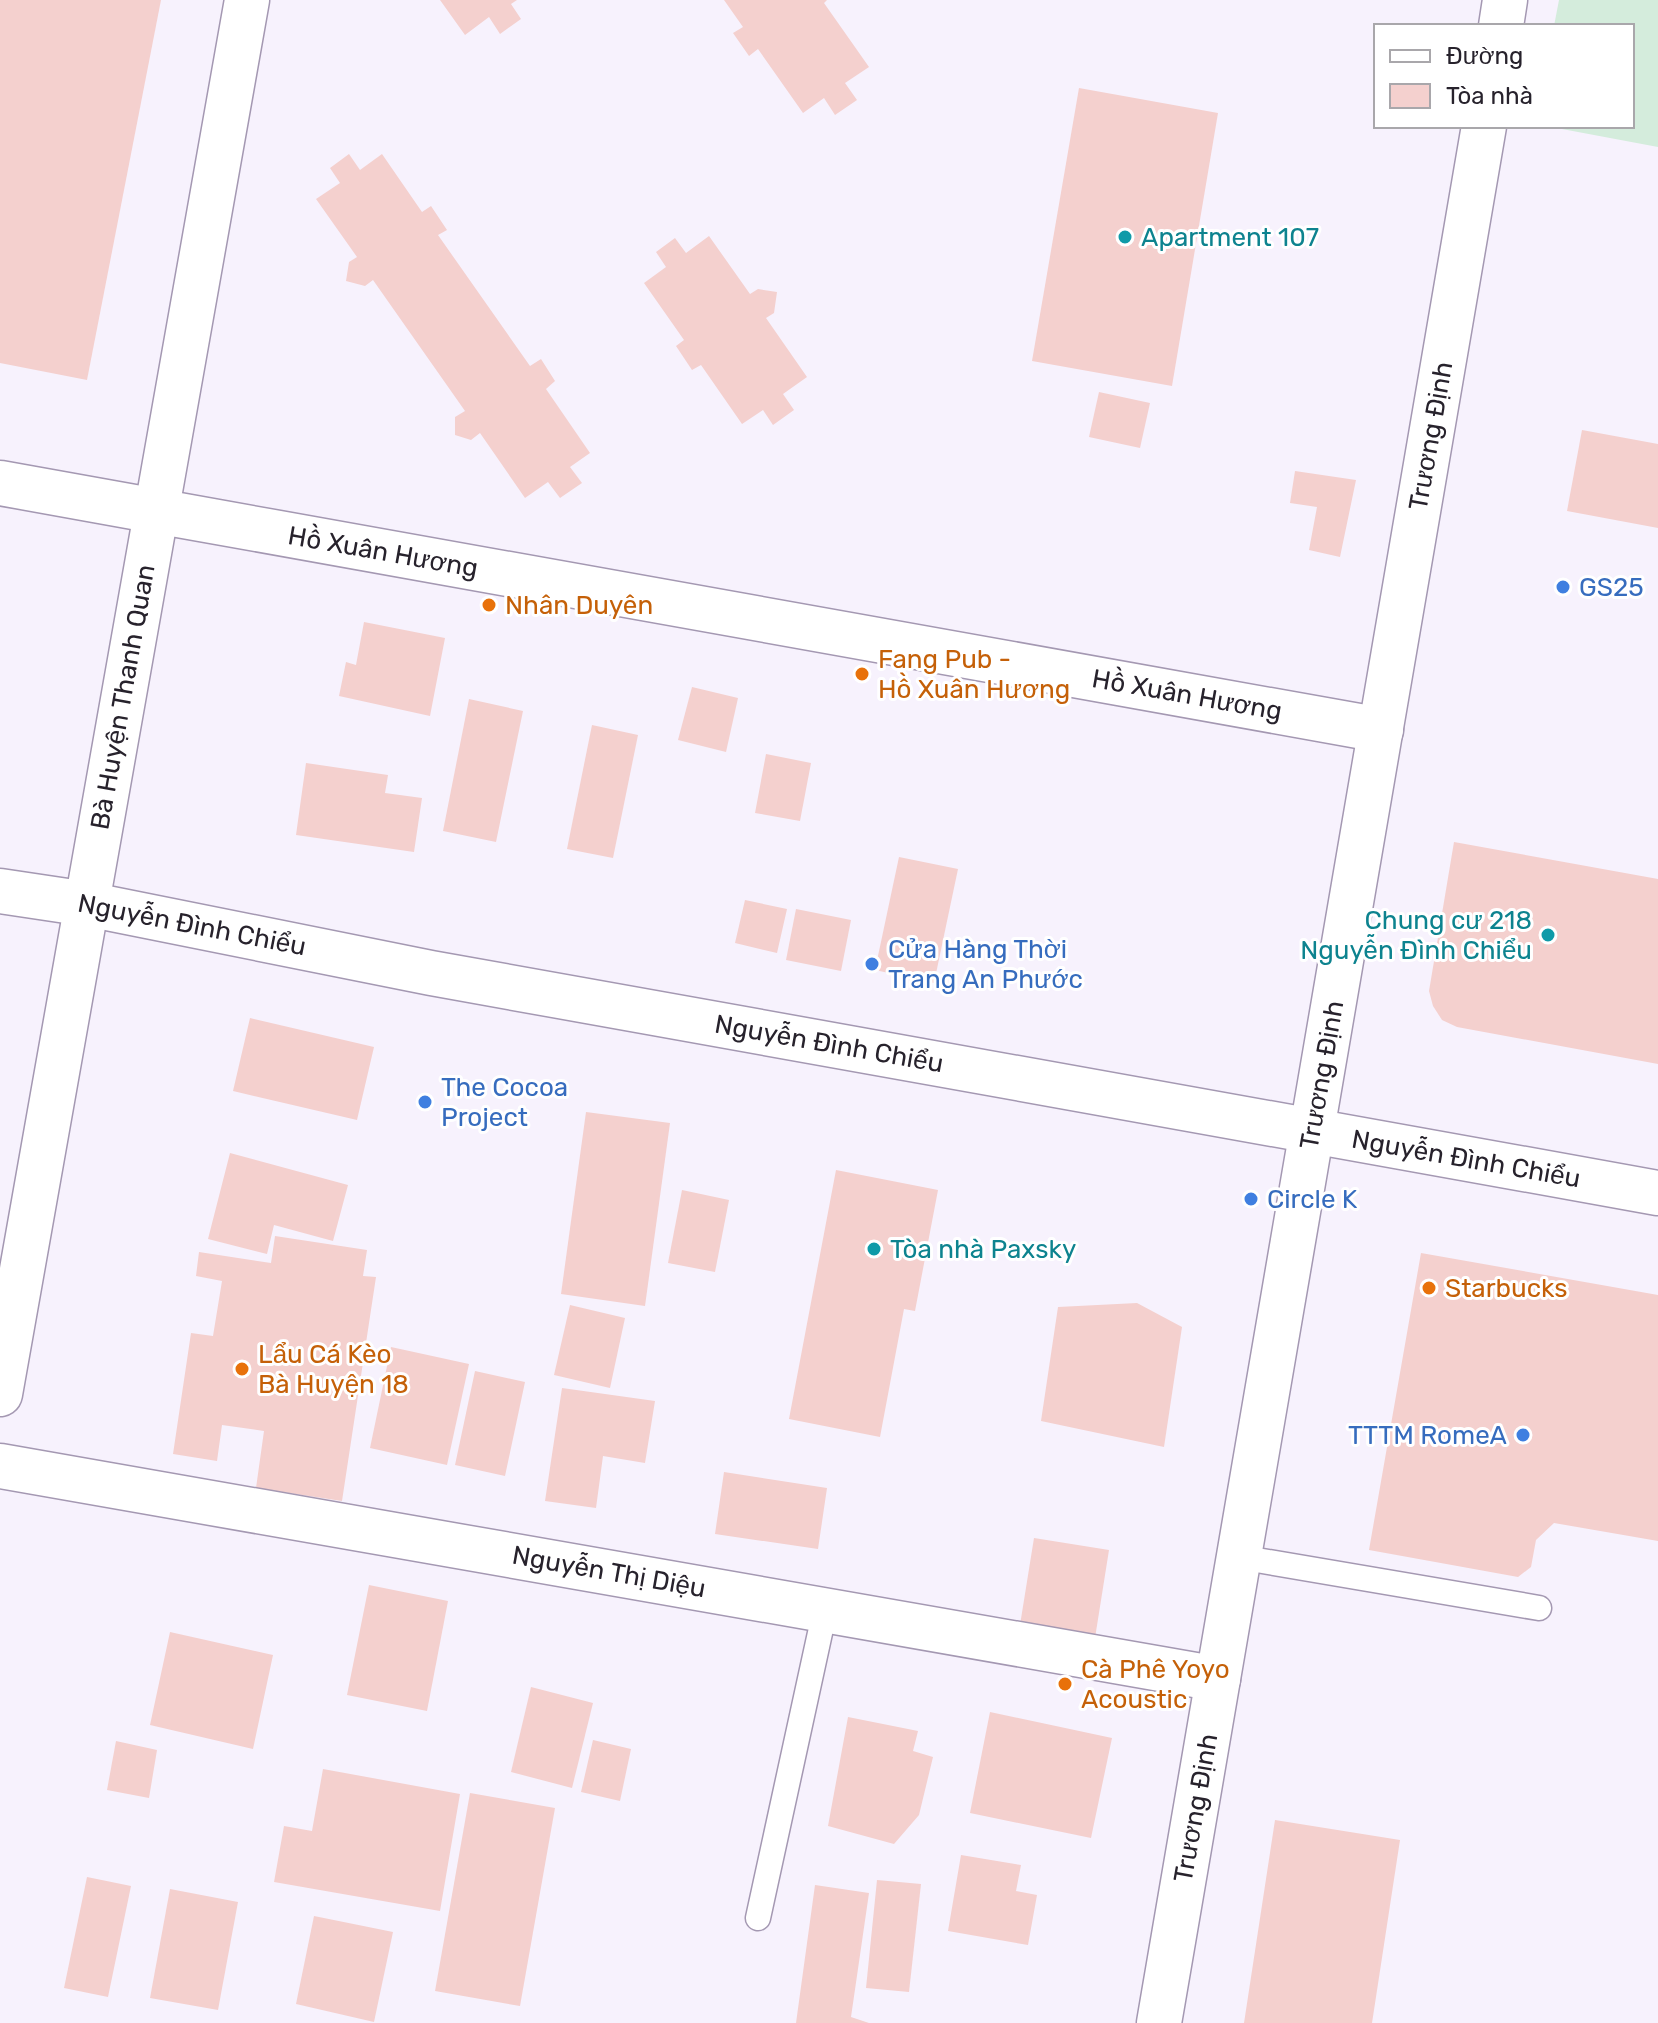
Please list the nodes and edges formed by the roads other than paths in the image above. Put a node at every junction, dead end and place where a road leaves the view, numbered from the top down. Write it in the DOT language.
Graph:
graph roads {
  1 [pos="247,0"];
  2 [pos="1505,0"];
  3 [pos="1501,24"];
  4 [pos="1484,128"];
  5 [pos="0,483"];
  6 [pos="156,511"];
  7 [pos="1381,730"];
  8 [pos="0,891"];
  9 [pos="87,904"];
  10 [pos="1312,1131"];
  11 [pos="1658,1193"];
  12 [pos="0,1394"];
  13 [pos="0,1466"];
  14 [pos="1239,1557"];
  15 [pos="1539,1608"];
  16 [pos="825,1610"];
  17 [pos="1218,1679"];
  18 [pos="758,1918"];
  19 [pos="1159,2023"];
  1 -- 6 [label="street, Bà Huyện Thanh Quan"];
  2 -- 3 [label="street"];
  4 -- 7 [label="street, Trương Định"];
  5 -- 6 [label="street, Hồ Xuân Hương"];
  6 -- 7 [label="street, Hồ Xuân Hương"];
  6 -- 9 [label="street, Bà Huyện Thanh Quan"];
  7 -- 10 [label="street, Trương Định"];
  8 -- 9 [label="street, Nguyễn Đình Chiểu"];
  9 -- 10 [label="street, Nguyễn Đình Chiểu"];
  9 -- 12 [label="street, Bà Huyện Thanh Quan"];
  10 -- 11 [label="street, Nguyễn Đình Chiểu"];
  10 -- 14 [label="street, Trương Định"];
  13 -- 16 [label="street, Nguyễn Thị Diệu"];
  14 -- 15 [label="lane"];
  14 -- 17 [label="street, Trương Định"];
  16 -- 17 [label="street, Nguyễn Thị Diệu"];
  16 -- 18 [label="lane"];
  17 -- 19 [label="street, Trương Định"];
}
